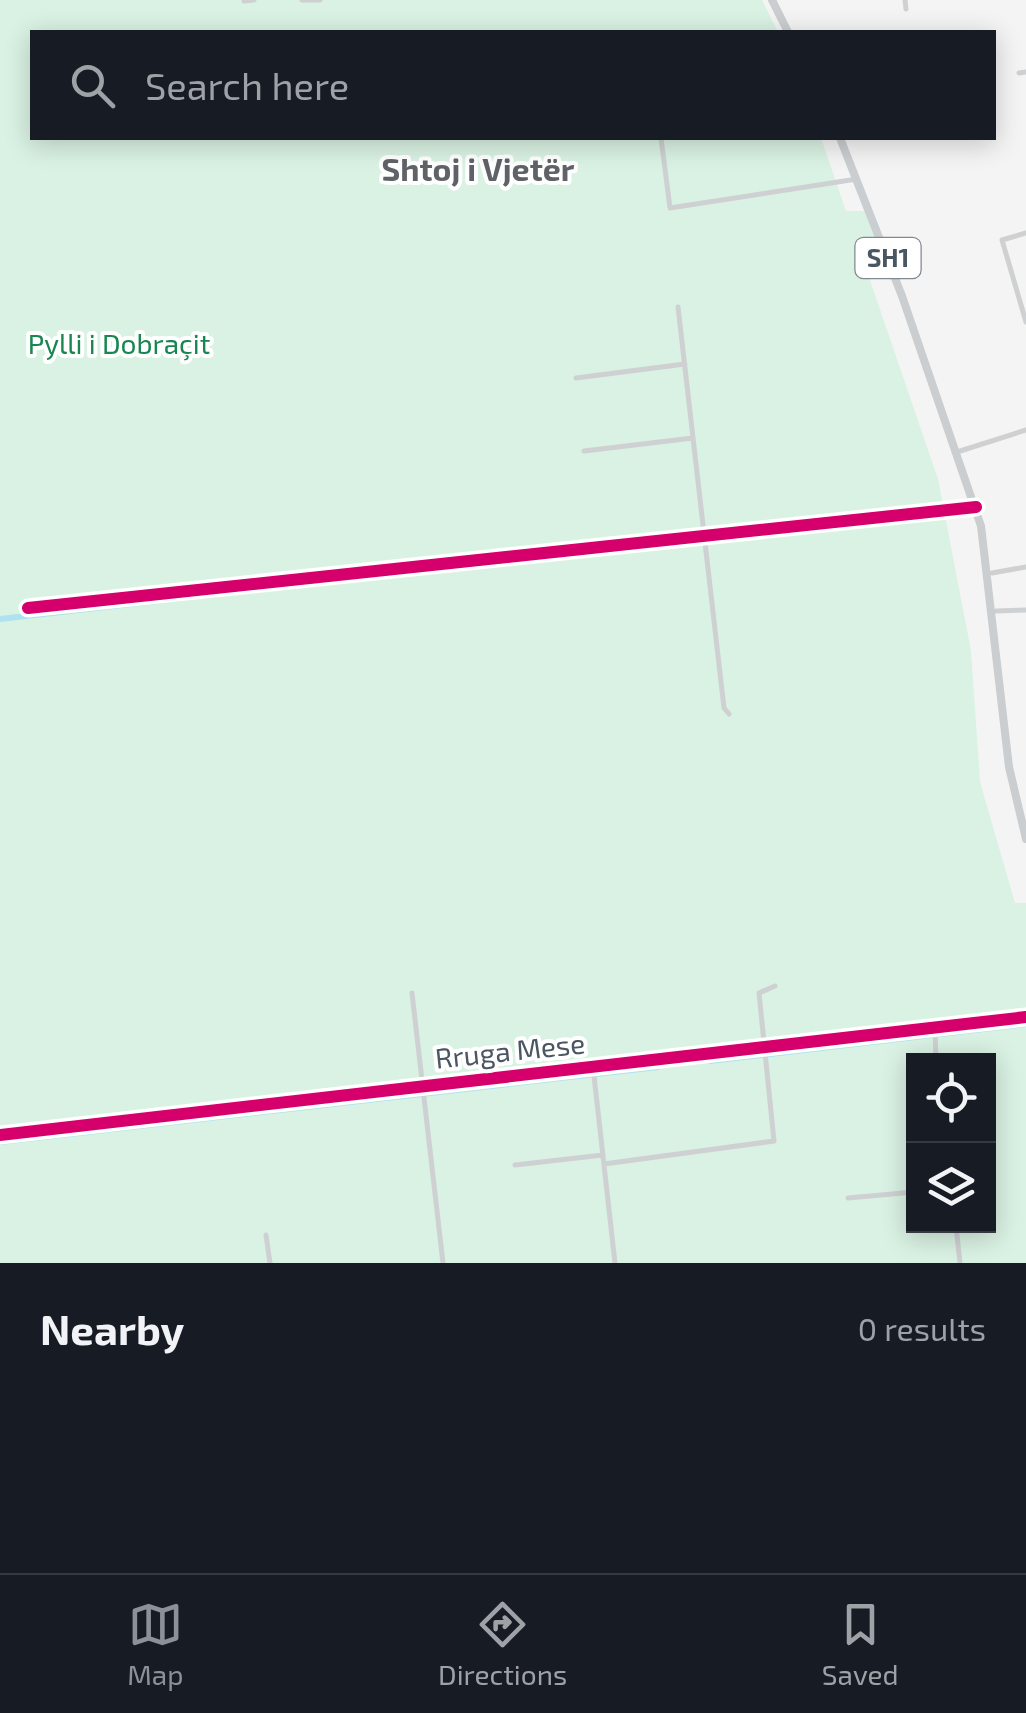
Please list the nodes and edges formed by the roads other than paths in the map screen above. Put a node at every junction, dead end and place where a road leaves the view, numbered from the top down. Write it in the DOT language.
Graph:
graph roads {
  1 [pos="254,0"];
  2 [pos="302,0"];
  3 [pos="320,0"];
  4 [pos="772,0"];
  5 [pos="904,0"];
  6 [pos="244,2"];
  7 [pos="906,9"];
  8 [pos="787,30"];
  9 [pos="660,140"];
  10 [pos="841,140"];
  11 [pos="858,179"];
  12 [pos="1026,233"];
  13 [pos="678,307"];
  14 [pos="1026,322"];
  15 [pos="685,364"];
  16 [pos="576,378"];
  17 [pos="1026,430"];
  18 [pos="694,438"];
  19 [pos="584,450"];
  20 [pos="959,451"];
  21 [pos="976,507"];
  22 [pos="705,534"];
  23 [pos="1026,568"];
  24 [pos="992,573"];
  25 [pos="28,608"];
  26 [pos="1026,610"];
  27 [pos="996,611"];
  28 [pos="1000,680"];
  29 [pos="729,714"];
  30 [pos="1026,839"];
  31 [pos="775,986"];
  32 [pos="412,993"];
  33 [pos="1026,1018"];
  34 [pos="934,1031"];
  35 [pos="765,1052"];
  36 [pos="935,1053"];
  37 [pos="593,1069"];
  38 [pos="425,1091"];
  39 [pos="0,1135"];
  40 [pos="603,1155"];
  41 [pos="514,1164"];
  42 [pos="604,1164"];
  43 [pos="906,1193"];
  44 [pos="848,1198"];
  45 [pos="957,1233"];
  46 [pos="266,1235"];
  47 [pos="270,1263"];
  48 [pos="443,1263"];
  49 [pos="615,1263"];
  50 [pos="960,1263"];
  1 -- 6 [label="street"];
  2 -- 3 [label="street"];
  4 -- 8 [label="main road"];
  5 -- 7 [label="street"];
  9 -- 11 [label="street"];
  10 -- 11 [label="main road, SH1"];
  11 -- 20 [label="main road, SH1"];
  12 -- 14 [label="street"];
  13 -- 15 [label="street"];
  15 -- 16 [label="street"];
  15 -- 18 [label="street"];
  17 -- 20 [label="street"];
  18 -- 19 [label="street"];
  18 -- 22 [label="street"];
  20 -- 21 [label="main road, SH1"];
  20 -- 24 [label="main road, SH1"];
  21 -- 22 [label="street"];
  21 -- 28 [label="main road, SH1"];
  22 -- 25 [label="street"];
  22 -- 29 [label="street"];
  23 -- 24 [label="street"];
  24 -- 27 [label="main road, SH1"];
  26 -- 27 [label="street"];
  27 -- 28 [label="main road, SH1"];
  28 -- 30 [label="main road, SH1"];
  31 -- 35 [label="street"];
  32 -- 38 [label="street"];
  33 -- 34 [label="street, Rruga Mese"];
  34 -- 35 [label="street, Rruga Mese"];
  34 -- 36 [label="street"];
  35 -- 37 [label="street, Rruga Mese"];
  35 -- 42 [label="street"];
  37 -- 38 [label="street, Rruga Mese"];
  37 -- 40 [label="street"];
  38 -- 39 [label="street, Rruga Mese"];
  38 -- 48 [label="street"];
  40 -- 41 [label="street"];
  40 -- 42 [label="street"];
  42 -- 49 [label="street"];
  43 -- 44 [label="street"];
  45 -- 50 [label="street"];
  46 -- 47 [label="street"];
}
